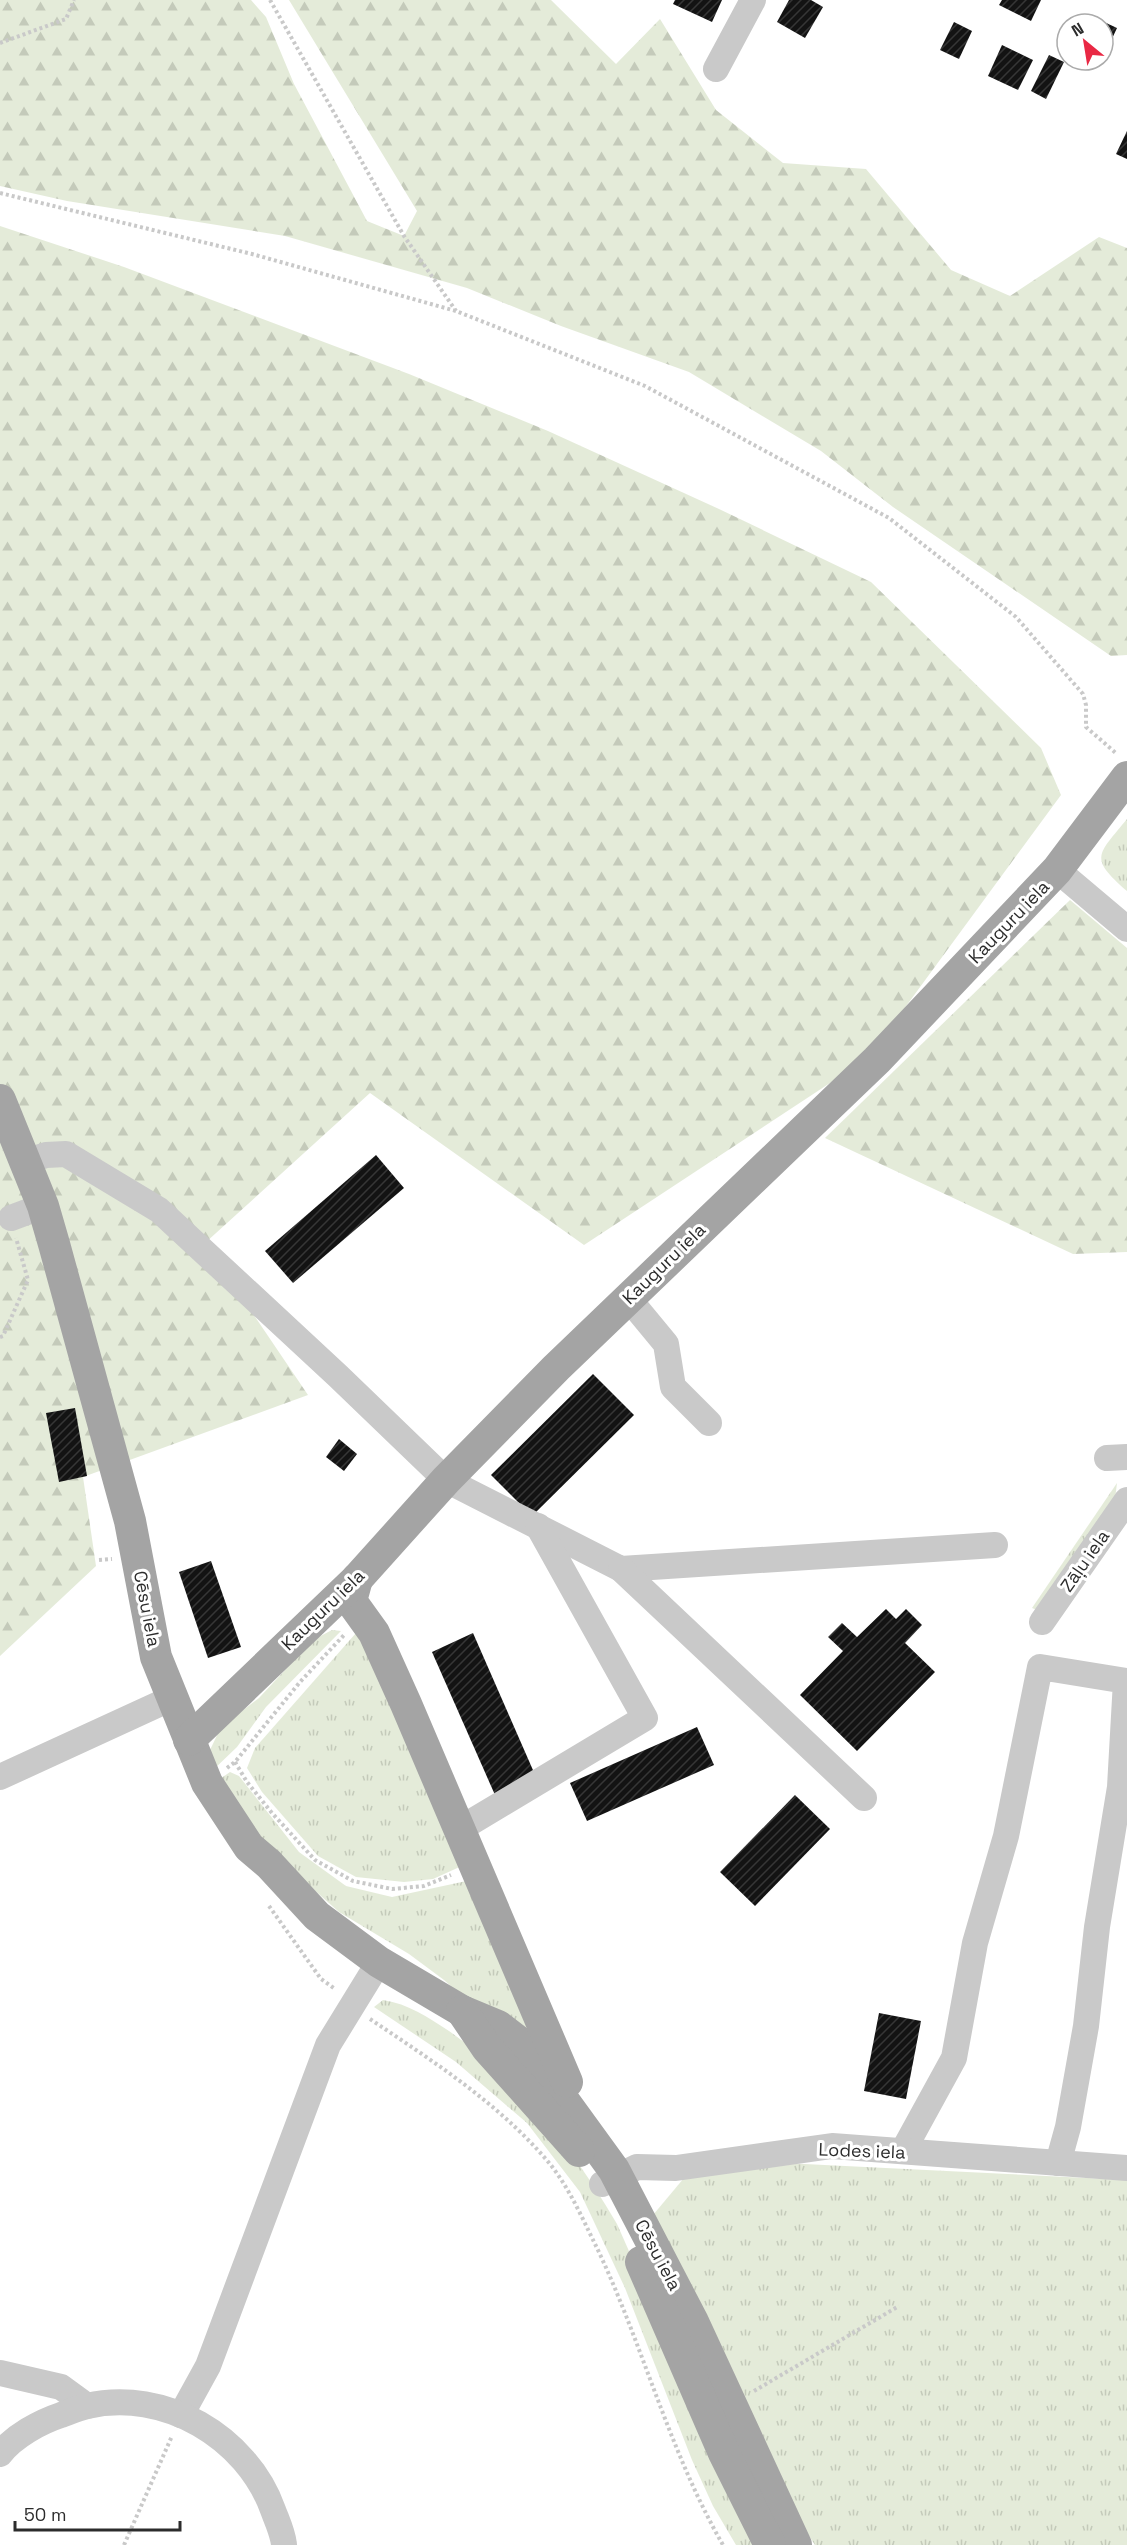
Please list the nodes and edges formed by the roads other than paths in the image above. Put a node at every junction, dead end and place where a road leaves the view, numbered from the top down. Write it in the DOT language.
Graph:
graph roads {
  1 [pos="753,0"];
  2 [pos="716,69"];
  3 [pos="1125,768"];
  4 [pos="1058,870"];
  5 [pos="1127,929"];
  6 [pos="0,1100"];
  7 [pos="26,1162"];
  8 [pos="43,1206"];
  9 [pos="11,1218"];
  10 [pos="628,1298"];
  11 [pos="709,1423"];
  12 [pos="447,1480"];
  13 [pos="1127,1500"];
  14 [pos="538,1526"];
  15 [pos="995,1545"];
  16 [pos="621,1569"];
  17 [pos="357,1579"];
  18 [pos="1042,1622"];
  19 [pos="172,1698"];
  20 [pos="189,1740"];
  21 [pos="0,1777"];
  22 [pos="864,1798"];
  23 [pos="458,1830"];
  24 [pos="379,1962"];
  25 [pos="462,2011"];
  26 [pos="590,2136"];
  27 [pos="903,2151"];
  28 [pos="1058,2163"];
  29 [pos="1127,2168"];
  30 [pos="610,2179"];
  31 [pos="0,2373"];
  32 [pos="87,2406"];
  33 [pos="181,2415"];
  34 [pos="0,2454"];
  35 [pos="284,2545"];
  36 [pos="770,2545"];
  37 [pos="796,2545"];
  1 -- 2 [label="street"];
  3 -- 4 [label="main road, Kauguru iela"];
  4 -- 5 [label="street"];
  4 -- 10 [label="main road, Kauguru iela"];
  6 -- 7 [label="main road, Cēsu iela"];
  7 -- 8 [label="main road, Cēsu iela"];
  7 -- 12 [label="street"];
  8 -- 9 [label="street"];
  8 -- 19 [label="main road, Cēsu iela"];
  10 -- 11 [label="street"];
  10 -- 12 [label="main road, Kauguru iela"];
  12 -- 14 [label="street"];
  12 -- 17 [label="main road, Kauguru iela"];
  13 -- 18 [label="street, Zāļu iela"];
  14 -- 16 [label="street"];
  14 -- 23 [label="street"];
  15 -- 16 [label="street"];
  16 -- 22 [label="street"];
  17 -- 20 [label="main road, Kauguru iela"];
  17 -- 23 [label="main road"];
  19 -- 20 [label="main road, Cēsu iela"];
  19 -- 21 [label="street"];
  20 -- 24 [label="main road, Cēsu iela"];
  23 -- 26 [label="main road"];
  24 -- 25 [label="main road, Cēsu iela"];
  24 -- 33 [label="street"];
  25 -- 26 [label="main road, Cēsu iela"];
  25 -- 30 [label="main road, Cēsu iela"];
  26 -- 30 [label="main road, Cēsu iela"];
  27 -- 28 [label="street, Lodes iela"];
  27 -- 28 [label="street"];
  27 -- 30 [label="street, Lodes iela"];
  28 -- 29 [label="street, Lodes iela"];
  30 -- 36 [label="main road, Cēsu iela"];
  30 -- 37 [label="main road, Cēsu iela"];
  31 -- 32 [label="street"];
  32 -- 33 [label="street"];
  32 -- 34 [label="street"];
  33 -- 35 [label="street"];
}
